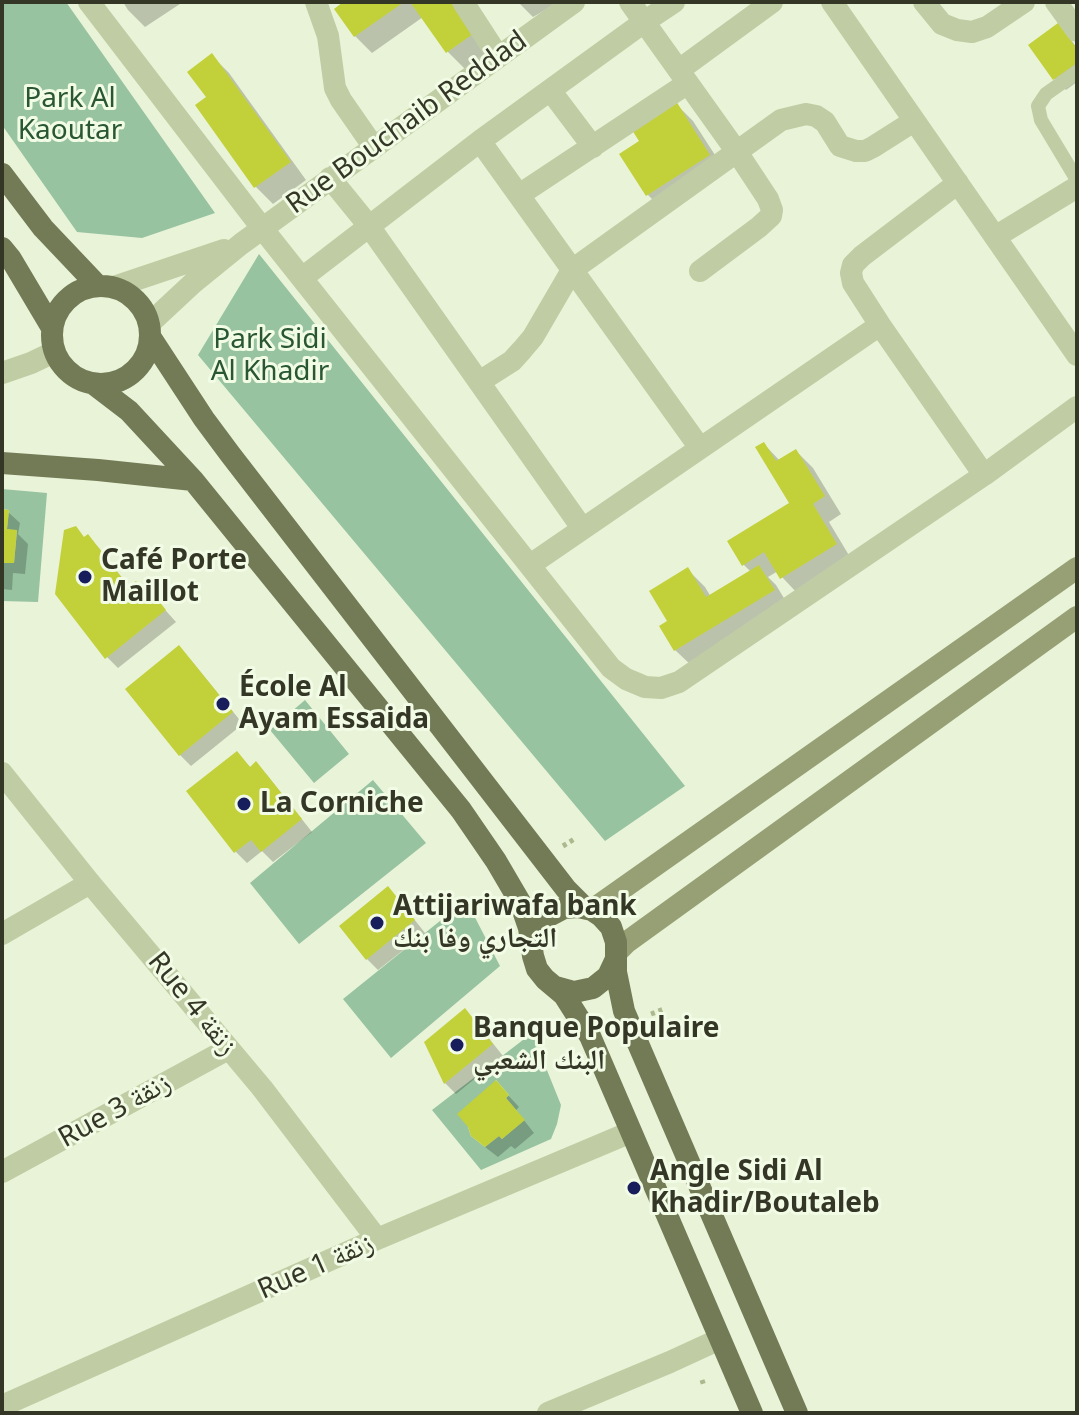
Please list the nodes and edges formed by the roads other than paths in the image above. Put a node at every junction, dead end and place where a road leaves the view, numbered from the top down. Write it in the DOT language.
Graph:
graph roads {
  1 [pos="89,2"];
  2 [pos="463,2"];
  3 [pos="574,2"];
  4 [pos="630,2"];
  5 [pos="674,2"];
  6 [pos="772,2"];
  7 [pos="832,2"];
  8 [pos="924,2"];
  9 [pos="1024,2"];
  10 [pos="1056,2"];
  11 [pos="318,3"];
  12 [pos="644,22"];
  13 [pos="1077,31"];
  14 [pos="498,56"];
  15 [pos="1077,72"];
  16 [pos="684,77"];
  17 [pos="550,90"];
  18 [pos="914,121"];
  19 [pos="480,141"];
  20 [pos="373,146"];
  21 [pos="593,147"];
  22 [pos="737,152"];
  23 [pos="2,174"];
  24 [pos="330,178"];
  25 [pos="1077,180"];
  26 [pos="958,183"];
  27 [pos="1077,187"];
  28 [pos="519,195"];
  29 [pos="369,226"];
  30 [pos="262,228"];
  31 [pos="995,237"];
  32 [pos="241,244"];
  33 [pos="2,248"];
  34 [pos="572,270"];
  35 [pos="700,271"];
  36 [pos="302,278"];
  37 [pos="106,286"];
  38 [pos="880,325"];
  39 [pos="52,328"];
  40 [pos="150,331"];
  41 [pos="54,352"];
  42 [pos="1077,355"];
  43 [pos="2,373"];
  44 [pos="479,382"];
  45 [pos="95,385"];
  46 [pos="1077,407"];
  47 [pos="700,448"];
  48 [pos="2,463"];
  49 [pos="984,475"];
  50 [pos="193,480"];
  51 [pos="582,528"];
  52 [pos="530,565"];
  53 [pos="1077,568"];
  54 [pos="1077,617"];
  55 [pos="2,773"];
  56 [pos="90,883"];
  57 [pos="589,909"];
  58 [pos="2,934"];
  59 [pos="532,943"];
  60 [pos="616,956"];
  61 [pos="556,987"];
  62 [pos="228,1049"];
  63 [pos="631,1132"];
  64 [pos="2,1172"];
  65 [pos="377,1239"];
  66 [pos="720,1339"];
  67 [pos="2,1406"];
  68 [pos="548,1413"];
  69 [pos="752,1413"];
  70 [pos="797,1413"];
  1 -- 30 [label="street"];
  2 -- 14 [label="street"];
  3 -- 14 [label="street, Rue Bouchaib Reddad"];
  4 -- 12 [label="street"];
  5 -- 12 [label="street"];
  6 -- 16 [label="street"];
  7 -- 18 [label="street"];
  8 -- 9 [label="street"];
  10 -- 13 [label="street"];
  11 -- 20 [label="street"];
  12 -- 16 [label="street"];
  12 -- 17 [label="street"];
  14 -- 20 [label="street, Rue Bouchaib Reddad"];
  15 -- 25 [label="lane"];
  16 -- 21 [label="street"];
  16 -- 22 [label="street"];
  17 -- 19 [label="street"];
  17 -- 21 [label="street"];
  18 -- 22 [label="street"];
  18 -- 26 [label="street"];
  19 -- 28 [label="street"];
  19 -- 29 [label="street"];
  20 -- 24 [label="street, Rue Bouchaib Reddad"];
  21 -- 28 [label="street"];
  22 -- 34 [label="street"];
  22 -- 35 [label="street"];
  23 -- 37 [label="main road"];
  24 -- 29 [label="street"];
  24 -- 30 [label="street, Rue Bouchaib Reddad"];
  26 -- 31 [label="street"];
  26 -- 38 [label="street"];
  27 -- 31 [label="street"];
  28 -- 34 [label="street"];
  29 -- 36 [label="street"];
  29 -- 44 [label="street"];
  30 -- 32 [label="street, Rue Bouchaib Reddad"];
  30 -- 36 [label="street"];
  31 -- 42 [label="street"];
  32 -- 37 [label="street, Rue Bouchaib Reddad"];
  32 -- 40 [label="street, Rue Bouchaib Reddad"];
  33 -- 39 [label="main road"];
  34 -- 44 [label="street"];
  34 -- 47 [label="street"];
  36 -- 52 [label="street"];
  37 -- 39 [label="main road"];
  37 -- 40 [label="main road"];
  38 -- 47 [label="street"];
  38 -- 49 [label="street"];
  39 -- 41 [label="main road"];
  40 -- 45 [label="main road"];
  40 -- 57 [label="main road"];
  41 -- 43 [label="street"];
  41 -- 45 [label="main road"];
  44 -- 51 [label="street"];
  45 -- 50 [label="main road"];
  46 -- 49 [label="street"];
  47 -- 51 [label="street"];
  48 -- 50 [label="main road"];
  49 -- 52 [label="street"];
  50 -- 59 [label="main road"];
  51 -- 52 [label="street"];
  53 -- 57 [label="main road"];
  54 -- 60 [label="main road"];
  55 -- 56 [label="street, Rue 4 زنقة"];
  56 -- 58 [label="street"];
  56 -- 62 [label="street, Rue 4 زنقة"];
  57 -- 59 [label="main road"];
  57 -- 60 [label="main road"];
  59 -- 61 [label="main road"];
  60 -- 61 [label="main road"];
  60 -- 70 [label="main road"];
  61 -- 63 [label="main road"];
  62 -- 64 [label="street, Rue 3 زنقة"];
  62 -- 65 [label="street, Rue 4 زنقة"];
  63 -- 65 [label="street, Rue 1 زنقة"];
  63 -- 66 [label="main road"];
  65 -- 67 [label="street, Rue 1 زنقة"];
  66 -- 68 [label="street"];
  66 -- 69 [label="main road"];
}
